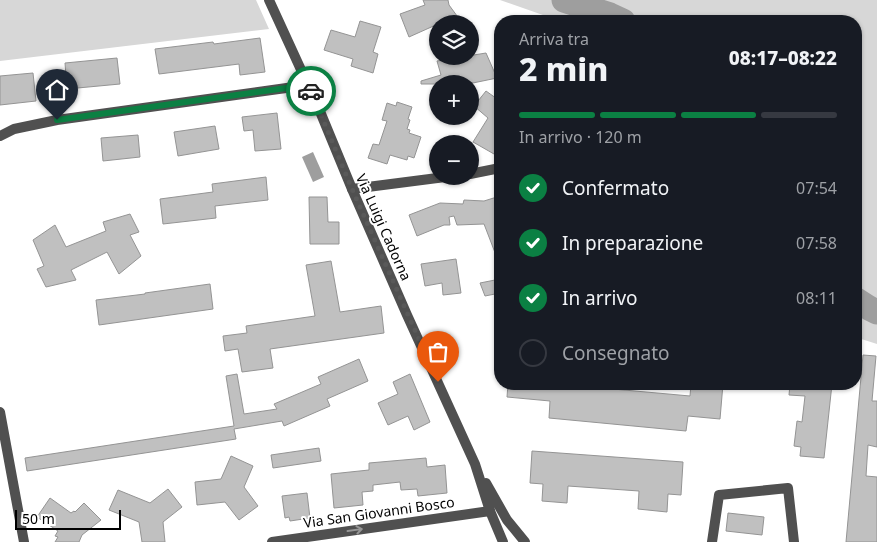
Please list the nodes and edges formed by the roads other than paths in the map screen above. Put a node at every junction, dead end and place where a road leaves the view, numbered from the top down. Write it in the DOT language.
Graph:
graph roads {
  1 [pos="269,0"];
  2 [pos="308,85"];
  3 [pos="0,136"];
  4 [pos="494,169"];
  5 [pos="479,172"];
  6 [pos="429,179"];
  7 [pos="352,189"];
  8 [pos="0,412"];
  9 [pos="475,464"];
  10 [pos="490,511"];
  11 [pos="24,542"];
  12 [pos="272,542"];
  13 [pos="503,542"];
  14 [pos="526,542"];
  15 [pos="712,542"];
  16 [pos="794,542"];
  1 -- 2 [label="street, Via Luigi Cadorna"];
  2 -- 3 [label="street"];
  2 -- 7 [label="street, Via Luigi Cadorna"];
  4 -- 5 [label="street"];
  6 -- 7 [label="street"];
  7 -- 9 [label="street, Via Luigi Cadorna"];
  8 -- 11 [label="street"];
  9 -- 10 [label="street, Via Luigi Cadorna"];
  9 -- 14 [label="street, Via Luigi Cadorna"];
  12 -- 10 [label="street, Via San Giovanni Bosco, one-way"];
  10 -- 13 [label="street, Via Luigi Cadorna"];
  15 -- 16 [label="street"];
}
